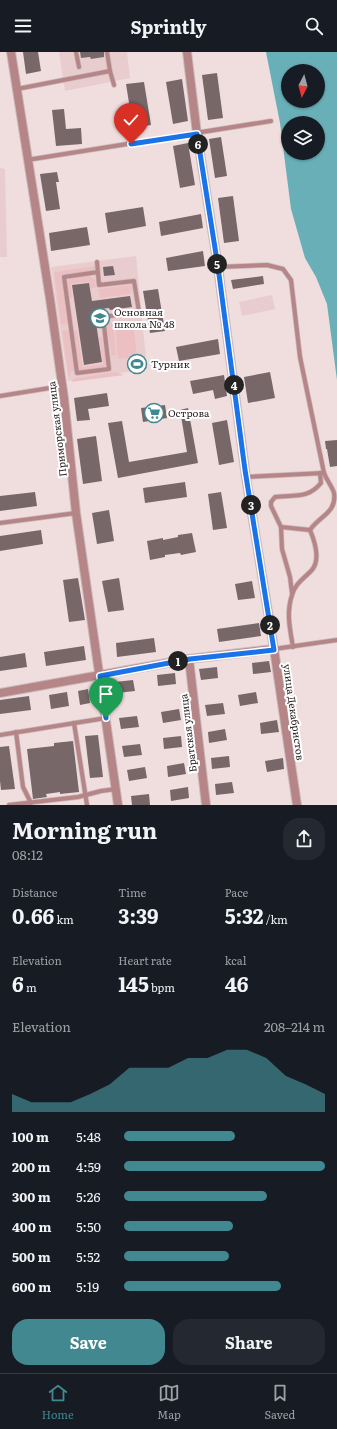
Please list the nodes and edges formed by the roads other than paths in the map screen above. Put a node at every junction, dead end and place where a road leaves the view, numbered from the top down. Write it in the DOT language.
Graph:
graph roads {
  1 [pos="11,52"];
  2 [pos="76,52"];
  3 [pos="107,52"];
  4 [pos="187,52"];
  5 [pos="79,68"];
  6 [pos="110,71"];
  7 [pos="114,85"];
  8 [pos="17,89"];
  9 [pos="271,121"];
  10 [pos="197,134"];
  11 [pos="27,160"];
  12 [pos="97,262"];
  13 [pos="218,267"];
  14 [pos="98,272"];
  15 [pos="62,386"];
  16 [pos="0,396"];
  17 [pos="322,473"];
  18 [pos="246,477"];
  19 [pos="76,513"];
  20 [pos="0,524"];
  21 [pos="281,527"];
  22 [pos="310,530"];
  23 [pos="292,594"];
  24 [pos="337,640"];
  25 [pos="293,647"];
  26 [pos="274,650"];
  27 [pos="190,659"];
  28 [pos="100,676"];
  29 [pos="0,693"];
  30 [pos="106,718"];
  31 [pos="74,723"];
  32 [pos="16,732"];
  33 [pos="0,735"];
  34 [pos="116,789"];
  35 [pos="85,795"];
  36 [pos="31,802"];
  37 [pos="9,805"];
  38 [pos="87,805"];
  39 [pos="118,805"];
  40 [pos="206,805"];
  41 [pos="297,805"];
  1 -- 8 [label="street, Приморская улица"];
  2 -- 5 [label="lane"];
  3 -- 6 [label="lane"];
  4 -- 10 [label="street, улица Декабристов"];
  6 -- 7 [label="lane"];
  6 -- 8 [label="lane"];
  8 -- 11 [label="street, Приморская улица"];
  9 -- 10 [label="lane"];
  10 -- 11 [label="lane"];
  10 -- 13 [label="street, улица Декабристов"];
  11 -- 15 [label="street, Приморская улица"];
  12 -- 14 [label="lane"];
  13 -- 17 [label="lane"];
  13 -- 18 [label="street, улица Декабристов"];
  14 -- 14 [label="lane"];
  15 -- 16 [label="lane"];
  15 -- 19 [label="street, Приморская улица"];
  17 -- 18 [label="lane"];
  17 -- 21 [label="lane"];
  17 -- 22 [label="lane"];
  18 -- 26 [label="street, улица Декабристов"];
  19 -- 20 [label="lane"];
  19 -- 28 [label="street, Приморская улица"];
  21 -- 22 [label="lane"];
  21 -- 23 [label="lane"];
  22 -- 23 [label="lane"];
  23 -- 25 [label="lane"];
  24 -- 25 [label="lane"];
  25 -- 26 [label="lane"];
  26 -- 27 [label="street"];
  26 -- 41 [label="street, улица Декабристов"];
  27 -- 28 [label="street"];
  27 -- 40 [label="street, Братская улица"];
  28 -- 29 [label="street"];
  28 -- 30 [label="street, Приморская улица"];
  30 -- 31 [label="lane"];
  30 -- 34 [label="street, Приморская улица"];
  31 -- 32 [label="lane"];
  31 -- 35 [label="lane"];
  32 -- 33 [label="lane"];
  32 -- 36 [label="lane"];
  34 -- 35 [label="lane"];
  34 -- 39 [label="street, Приморская улица"];
  35 -- 36 [label="lane"];
  35 -- 38 [label="lane"];
  36 -- 37 [label="lane"];
}
